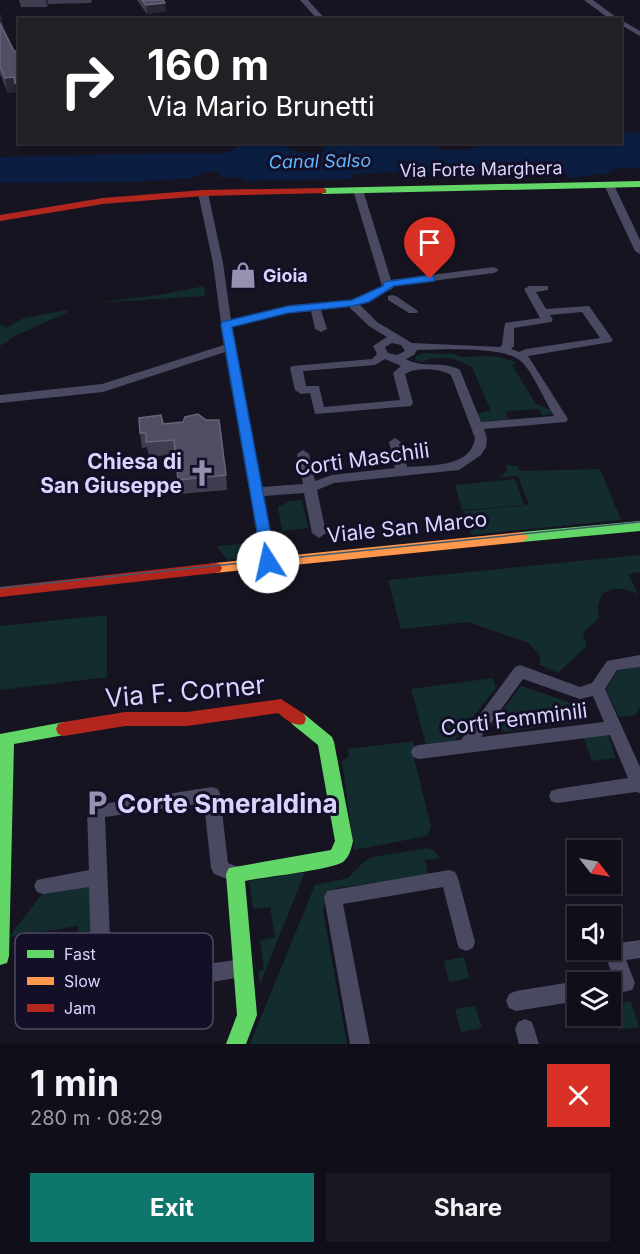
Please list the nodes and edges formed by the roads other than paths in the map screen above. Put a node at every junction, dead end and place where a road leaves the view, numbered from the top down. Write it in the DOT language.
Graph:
graph roads {
  1 [pos="304,0"];
  2 [pos="588,0"];
  3 [pos="321,18"];
  4 [pos="615,18"];
  5 [pos="622,23"];
  6 [pos="640,34"];
  7 [pos="640,184"];
  8 [pos="609,185"];
  9 [pos="358,190"];
  10 [pos="203,193"];
  11 [pos="0,218"];
  12 [pos="640,251"];
  13 [pos="494,270"];
  14 [pos="387,284"];
  15 [pos="544,288"];
  16 [pos="392,298"];
  17 [pos="352,303"];
  18 [pos="315,307"];
  19 [pos="413,311"];
  20 [pos="545,316"];
  21 [pos="373,324"];
  22 [pos="226,325"];
  23 [pos="321,329"];
  24 [pos="404,343"];
  25 [pos="230,347"];
  26 [pos="503,350"];
  27 [pos="381,351"];
  28 [pos="521,356"];
  29 [pos="398,359"];
  30 [pos="409,366"];
  31 [pos="0,399"];
  32 [pos="476,426"];
  33 [pos="394,442"];
  34 [pos="303,454"];
  35 [pos="402,472"];
  36 [pos="309,488"];
  37 [pos="256,492"];
  38 [pos="640,525"];
  39 [pos="318,533"];
  40 [pos="268,562"];
  41 [pos="0,592"];
  42 [pos="640,661"];
  43 [pos="597,688"];
  44 [pos="614,728"];
  45 [pos="466,746"];
  46 [pos="419,752"];
  47 [pos="640,785"];
  48 [pos="557,796"];
  49 [pos="235,874"];
  50 [pos="98,877"];
  51 [pos="43,886"];
  52 [pos="100,933"];
  53 [pos="466,942"];
  54 [pos="621,948"];
  55 [pos="640,949"];
  56 [pos="0,956"];
  57 [pos="243,968"];
  58 [pos="213,972"];
  59 [pos="567,993"];
  60 [pos="516,1001"];
  61 [pos="236,1044"];
  62 [pos="360,1044"];
  1 -- 3 [label="street"];
  2 -- 4 [label="street"];
  5 -- 6 [label="street"];
  7 -- 8 [label="street, Via Forte Marghera"];
  8 -- 9 [label="street, Via Forte Marghera"];
  8 -- 12 [label="street"];
  9 -- 10 [label="street, Via Forte Marghera"];
  9 -- 14 [label="street"];
  10 -- 11 [label="street, Via Forte Marghera"];
  10 -- 22 [label="street"];
  13 -- 14 [label="street"];
  14 -- 17 [label="street"];
  15 -- 20 [label="street"];
  16 -- 19 [label="street"];
  17 -- 18 [label="street"];
  17 -- 21 [label="street"];
  18 -- 22 [label="street"];
  18 -- 23 [label="street"];
  20 -- 26 [label="street"];
  20 -- 28 [label="street"];
  21 -- 24 [label="street"];
  21 -- 27 [label="street"];
  22 -- 25 [label="street"];
  24 -- 26 [label="street"];
  24 -- 27 [label="street"];
  24 -- 29 [label="street"];
  25 -- 31 [label="street"];
  25 -- 37 [label="street"];
  26 -- 28 [label="street"];
  27 -- 29 [label="street, Corti Maschili"];
  27 -- 30 [label="street"];
  28 -- 32 [label="street"];
  29 -- 30 [label="street, Corti Maschili"];
  30 -- 32 [label="street, Corti Maschili"];
  32 -- 35 [label="street, Corti Maschili"];
  33 -- 35 [label="street"];
  34 -- 36 [label="street"];
  35 -- 36 [label="street, Corti Maschili"];
  36 -- 37 [label="street, Corti Maschili"];
  36 -- 39 [label="street"];
  37 -- 40 [label="street"];
  38 -- 40 [label="street, Viale San Marco"];
  40 -- 41 [label="street, Viale San Marco"];
  42 -- 43 [label="street"];
  43 -- 44 [label="street"];
  43 -- 45 [label="street"];
  44 -- 45 [label="street, Corti Femminili"];
  44 -- 47 [label="street"];
  45 -- 46 [label="street, Corti Femminili"];
  47 -- 48 [label="street"];
  49 -- 50 [label="street"];
  49 -- 56 [label="street, Via F. Corner"];
  49 -- 57 [label="street"];
  50 -- 51 [label="street"];
  50 -- 52 [label="street"];
  53 -- 62 [label="street"];
  54 -- 55 [label="street"];
  57 -- 58 [label="street"];
  57 -- 61 [label="street"];
  59 -- 60 [label="street"];
}
